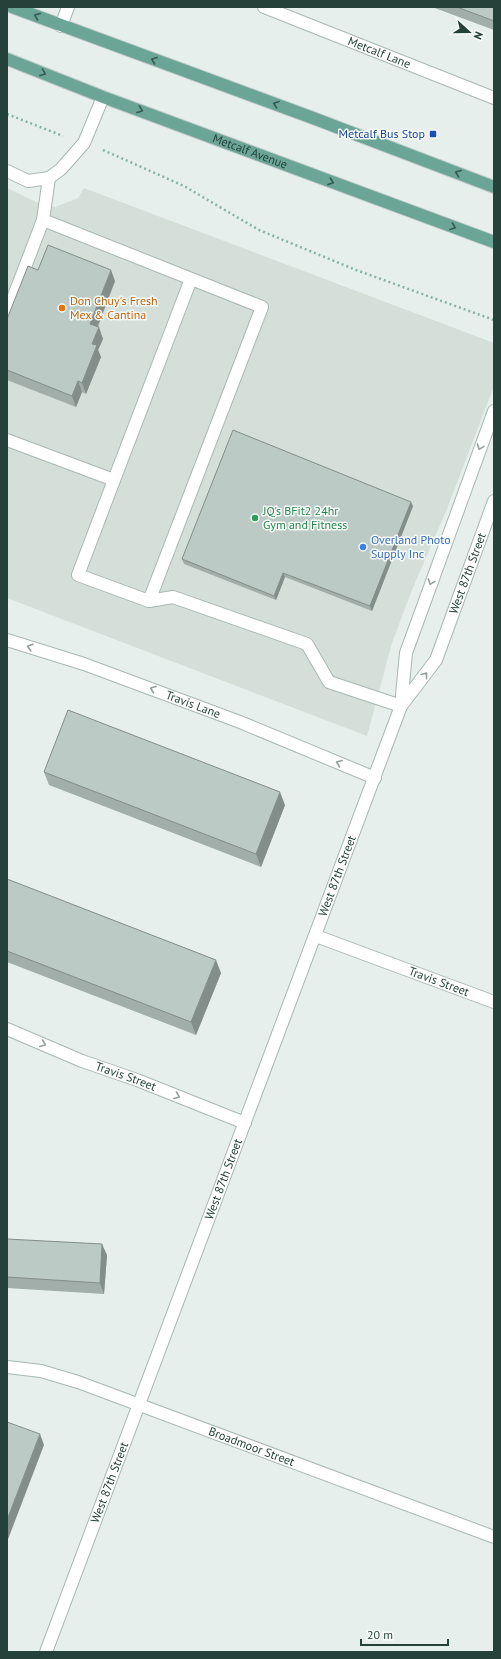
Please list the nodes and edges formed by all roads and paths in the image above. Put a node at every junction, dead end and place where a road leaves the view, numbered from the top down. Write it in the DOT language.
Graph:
graph roads {
  1 [pos="12,7"];
  2 [pos="68,7"];
  3 [pos="264,7"];
  4 [pos="61,26"];
  5 [pos="7,59"];
  6 [pos="103,96"];
  7 [pos="494,98"];
  8 [pos="7,114"];
  9 [pos="58,134"];
  10 [pos="102,150"];
  11 [pos="7,171"];
  12 [pos="49,178"];
  13 [pos="494,187"];
  14 [pos="43,220"];
  15 [pos="494,242"];
  16 [pos="191,279"];
  17 [pos="7,314"];
  18 [pos="494,320"];
  19 [pos="494,410"];
  20 [pos="7,440"];
  21 [pos="114,480"];
  22 [pos="494,501"];
  23 [pos="149,602"];
  24 [pos="7,640"];
  25 [pos="401,706"];
  26 [pos="375,778"];
  27 [pos="316,936"];
  28 [pos="494,1002"];
  29 [pos="7,1029"];
  30 [pos="246,1123"];
  31 [pos="7,1367"];
  32 [pos="139,1405"];
  33 [pos="494,1537"];
  34 [pos="46,1652"];
  4 -- 1 [label="main road, one-way"];
  2 -- 4 [label="street"];
  3 -- 7 [label="street, Metcalf Lane"];
  13 -- 4 [label="main road, one-way"];
  5 -- 6 [label="main road, Metcalf Avenue, one-way"];
  6 -- 12 [label="street"];
  6 -- 15 [label="main road, Metcalf Avenue, one-way"];
  8 -- 9 [label="path"];
  10 -- 18 [label="path"];
  11 -- 12 [label="street"];
  12 -- 14 [label="street"];
  14 -- 16 [label="street"];
  14 -- 17 [label="street"];
  16 -- 21 [label="street"];
  16 -- 23 [label="street"];
  19 -- 25 [label="street, West 87th Street, one-way"];
  20 -- 21 [label="street"];
  21 -- 23 [label="street"];
  25 -- 22 [label="street, West 87th Street, one-way"];
  23 -- 25 [label="street"];
  26 -- 24 [label="street, Travis Lane, one-way"];
  25 -- 26 [label="street, West 87th Street"];
  26 -- 27 [label="street, West 87th Street"];
  27 -- 28 [label="street, Travis Street"];
  27 -- 30 [label="street, West 87th Street"];
  29 -- 30 [label="street, Travis Street, one-way"];
  30 -- 32 [label="street, West 87th Street"];
  31 -- 32 [label="street, Broadmoor Street"];
  32 -- 33 [label="street, Broadmoor Street"];
  32 -- 34 [label="street, West 87th Street"];
}
